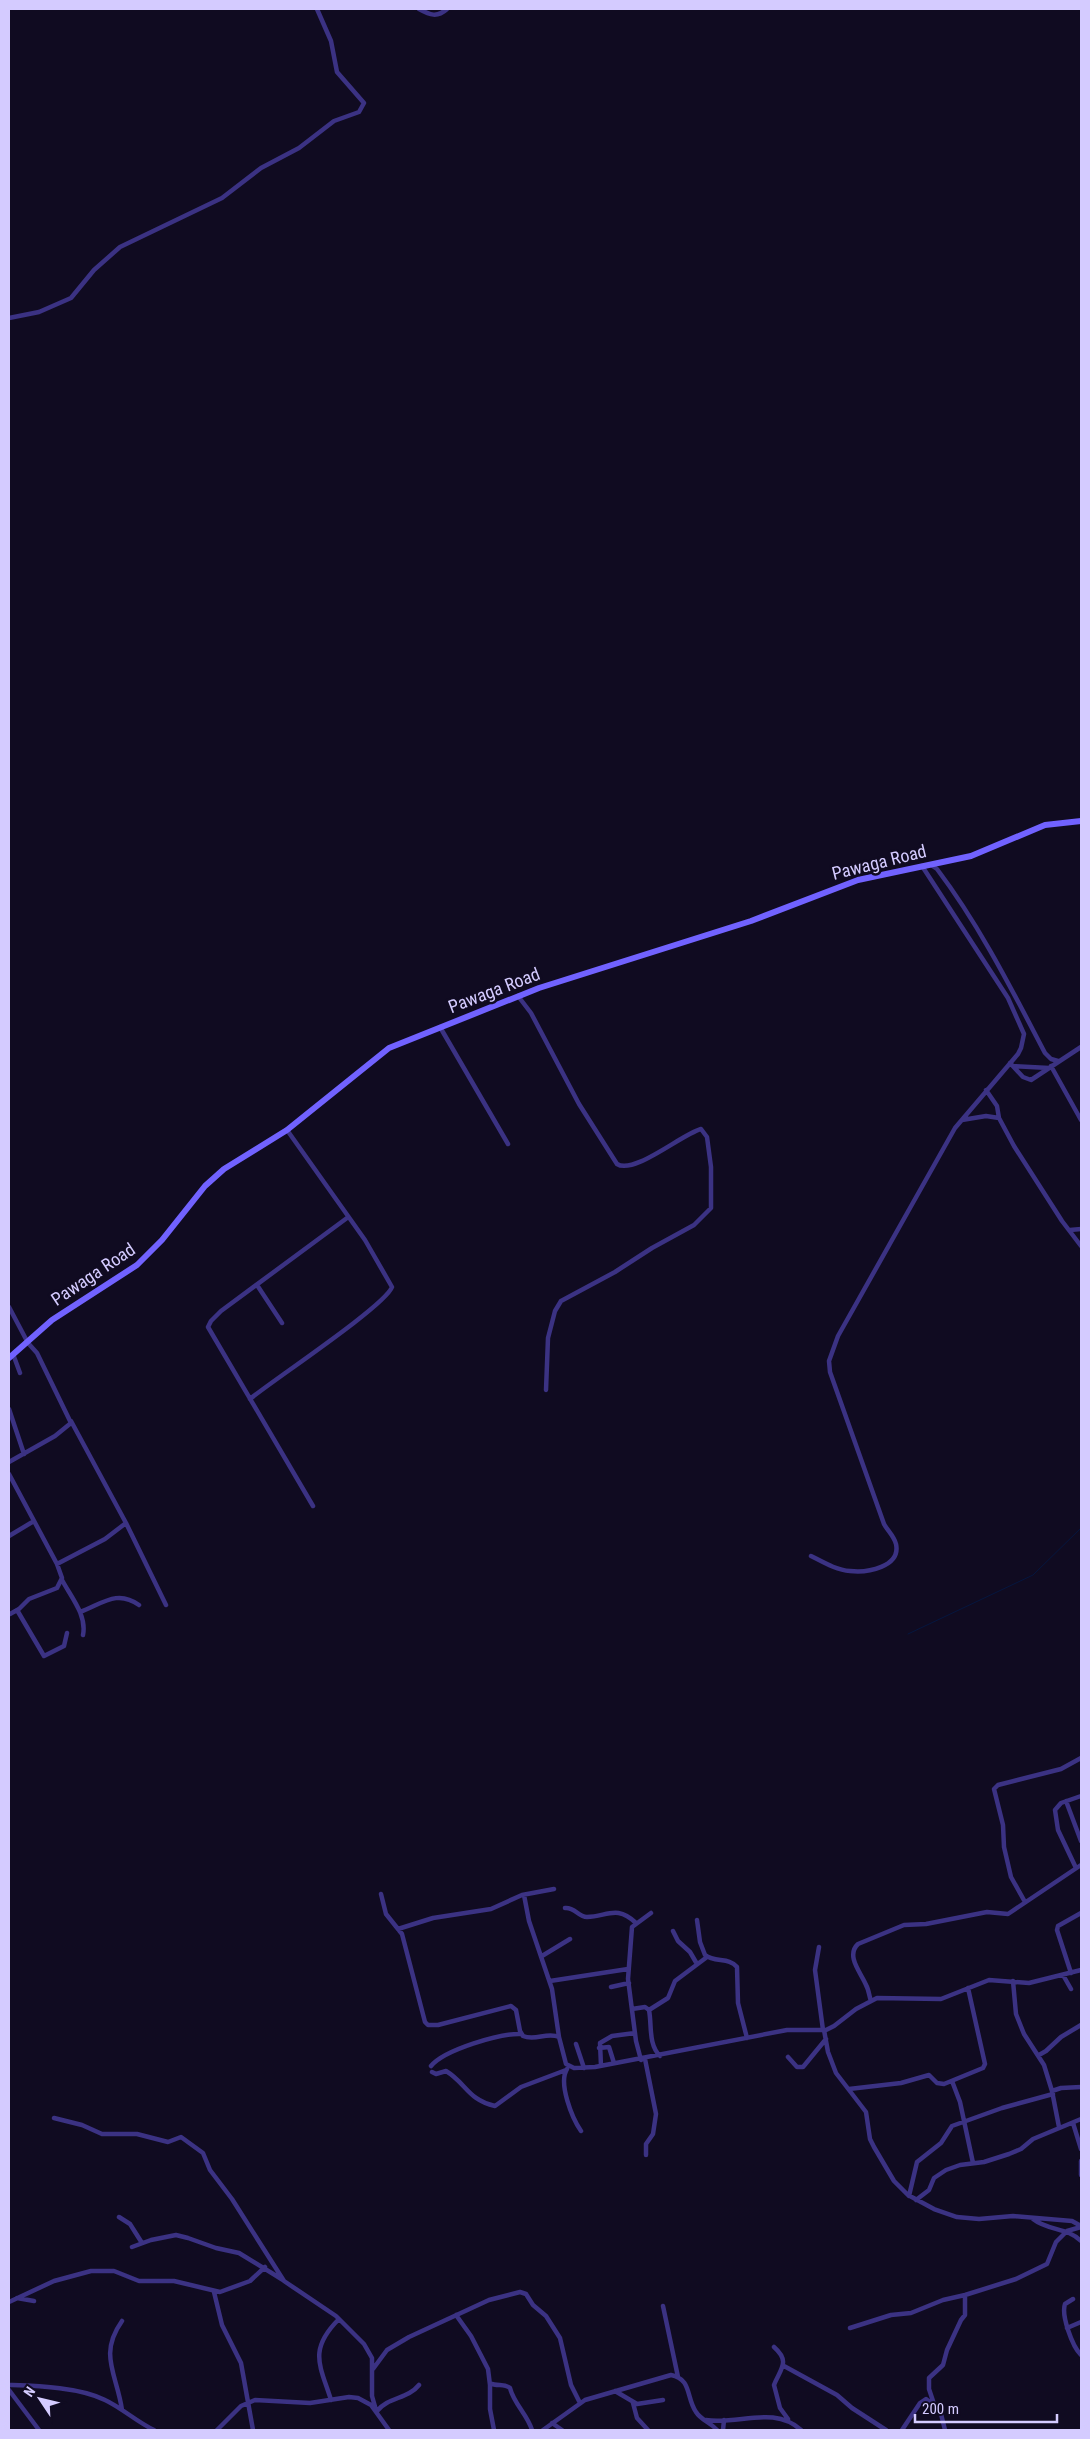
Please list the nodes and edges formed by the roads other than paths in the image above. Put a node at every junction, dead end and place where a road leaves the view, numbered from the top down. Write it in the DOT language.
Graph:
graph roads {
  1 [pos="317,9"];
  2 [pos="419,9"];
  3 [pos="447,9"];
  4 [pos="9,318"];
  5 [pos="1081,821"];
  6 [pos="930,864"];
  7 [pos="922,866"];
  8 [pos="518,996"];
  9 [pos="440,1027"];
  10 [pos="1081,1046"];
  11 [pos="1058,1061"];
  12 [pos="1011,1064"];
  13 [pos="1050,1068"];
  14 [pos="986,1090"];
  15 [pos="999,1118"];
  16 [pos="1081,1120"];
  17 [pos="960,1121"];
  18 [pos="287,1130"];
  19 [pos="508,1144"];
  20 [pos="347,1218"];
  21 [pos="1081,1229"];
  22 [pos="1070,1230"];
  23 [pos="1081,1246"];
  24 [pos="257,1285"];
  25 [pos="9,1308"];
  26 [pos="282,1323"];
  27 [pos="28,1343"];
  28 [pos="11,1356"];
  29 [pos="20,1373"];
  30 [pos="546,1390"];
  31 [pos="250,1399"];
  32 [pos="9,1409"];
  33 [pos="71,1421"];
  34 [pos="24,1454"];
  35 [pos="9,1462"];
  36 [pos="9,1474"];
  37 [pos="314,1506"];
  38 [pos="34,1521"];
  39 [pos="126,1523"];
  40 [pos="9,1536"];
  41 [pos="810,1556"];
  42 [pos="57,1564"];
  43 [pos="62,1580"];
  44 [pos="139,1605"];
  45 [pos="166,1605"];
  46 [pos="18,1610"];
  47 [pos="80,1612"];
  48 [pos="10,1614"];
  49 [pos="67,1633"];
  50 [pos="84,1635"];
  51 [pos="1081,1758"];
  52 [pos="1081,1796"];
  53 [pos="1066,1801"];
  54 [pos="1081,1841"];
  55 [pos="1079,1867"];
  56 [pos="554,1889"];
  57 [pos="381,1894"];
  58 [pos="524,1895"];
  59 [pos="1025,1902"];
  60 [pos="565,1908"];
  61 [pos="651,1913"];
  62 [pos="1081,1913"];
  63 [pos="698,1920"];
  64 [pos="636,1923"];
  65 [pos="398,1928"];
  66 [pos="673,1931"];
  67 [pos="570,1939"];
  68 [pos="819,1947"];
  69 [pos="542,1956"];
  70 [pos="707,1958"];
  71 [pos="697,1964"];
  72 [pos="628,1968"];
  73 [pos="1081,1970"];
  74 [pos="1071,1973"];
  75 [pos="1063,1975"];
  76 [pos="550,1981"];
  77 [pos="1013,1981"];
  78 [pos="629,1983"];
  79 [pos="611,1987"];
  80 [pos="968,1988"];
  81 [pos="1071,1989"];
  82 [pos="871,2001"];
  83 [pos="632,2009"];
  84 [pos="649,2010"];
  85 [pos="1081,2026"];
  86 [pos="824,2030"];
  87 [pos="635,2033"];
  88 [pos="521,2034"];
  89 [pos="559,2037"];
  90 [pos="747,2038"];
  91 [pos="826,2039"];
  92 [pos="576,2044"];
  93 [pos="599,2048"];
  94 [pos="1038,2055"];
  95 [pos="660,2056"];
  96 [pos="788,2057"];
  97 [pos="643,2059"];
  98 [pos="614,2064"];
  99 [pos="431,2066"];
  100 [pos="601,2066"];
  101 [pos="567,2068"];
  102 [pos="584,2068"];
  103 [pos="432,2072"];
  104 [pos="952,2081"];
  105 [pos="1081,2087"];
  106 [pos="849,2089"];
  107 [pos="1053,2093"];
  108 [pos="54,2118"];
  109 [pos="1081,2119"];
  110 [pos="965,2121"];
  111 [pos="1073,2123"];
  112 [pos="1059,2127"];
  113 [pos="581,2131"];
  114 [pos="1081,2149"];
  115 [pos="646,2155"];
  116 [pos="1081,2161"];
  117 [pos="973,2164"];
  118 [pos="1081,2175"];
  119 [pos="909,2196"];
  120 [pos="916,2200"];
  121 [pos="119,2217"];
  122 [pos="1032,2218"];
  123 [pos="1081,2227"];
  124 [pos="1067,2231"];
  125 [pos="1081,2241"];
  126 [pos="142,2243"];
  127 [pos="132,2246"];
  128 [pos="265,2268"];
  129 [pos="284,2281"];
  130 [pos="214,2292"];
  131 [pos="965,2295"];
  132 [pos="15,2298"];
  133 [pos="1073,2299"];
  134 [pos="34,2301"];
  135 [pos="9,2302"];
  136 [pos="663,2306"];
  137 [pos="456,2315"];
  138 [pos="339,2319"];
  139 [pos="122,2321"];
  140 [pos="1081,2322"];
  141 [pos="850,2328"];
  142 [pos="1067,2328"];
  143 [pos="774,2347"];
  144 [pos="1081,2355"];
  145 [pos="784,2366"];
  146 [pos="373,2368"];
  147 [pos="678,2377"];
  148 [pos="490,2383"];
  149 [pos="9,2385"];
  150 [pos="419,2385"];
  151 [pos="9,2390"];
  152 [pos="615,2391"];
  153 [pos="331,2400"];
  154 [pos="663,2400"];
  155 [pos="247,2403"];
  156 [pos="633,2403"];
  157 [pos="580,2404"];
  158 [pos="934,2404"];
  159 [pos="122,2410"];
  160 [pos="376,2410"];
  161 [pos="704,2420"];
  162 [pos="724,2420"];
  163 [pos="790,2422"];
  164 [pos="552,2423"];
  165 [pos="944,2424"];
  166 [pos="39,2430"];
  167 [pos="154,2430"];
  168 [pos="217,2430"];
  169 [pos="253,2430"];
  170 [pos="389,2430"];
  171 [pos="494,2430"];
  172 [pos="532,2430"];
  173 [pos="543,2430"];
  174 [pos="562,2430"];
  175 [pos="648,2430"];
  176 [pos="717,2430"];
  177 [pos="724,2430"];
  178 [pos="801,2430"];
  179 [pos="886,2430"];
  180 [pos="902,2430"];
  181 [pos="945,2430"];
  182 [pos="949,2430"];
  1 -- 4 [label="street"];
  2 -- 3 [label="street"];
  5 -- 6 [label="main road, Pawaga Road"];
  6 -- 7 [label="main road, Pawaga Road"];
  6 -- 11 [label="street"];
  7 -- 8 [label="main road, Pawaga Road"];
  7 -- 12 [label="street"];
  8 -- 9 [label="main road, Pawaga Road"];
  8 -- 30 [label="street"];
  9 -- 18 [label="main road, Pawaga Road"];
  9 -- 19 [label="street"];
  10 -- 11 [label="street"];
  11 -- 13 [label="street"];
  12 -- 13 [label="street"];
  12 -- 13 [label="street"];
  12 -- 14 [label="street"];
  13 -- 16 [label="street"];
  14 -- 15 [label="street"];
  14 -- 17 [label="street"];
  15 -- 17 [label="street"];
  15 -- 22 [label="street"];
  17 -- 41 [label="street"];
  18 -- 20 [label="street"];
  18 -- 27 [label="main road, Pawaga Road"];
  20 -- 24 [label="street"];
  20 -- 31 [label="street"];
  21 -- 22 [label="street"];
  22 -- 23 [label="street"];
  24 -- 26 [label="street"];
  24 -- 31 [label="street"];
  25 -- 27 [label="street"];
  27 -- 28 [label="main road, Pawaga Road"];
  27 -- 33 [label="street"];
  28 -- 29 [label="street"];
  31 -- 37 [label="street"];
  32 -- 34 [label="street"];
  33 -- 34 [label="street"];
  33 -- 39 [label="street"];
  34 -- 35 [label="street"];
  36 -- 38 [label="street"];
  38 -- 40 [label="street"];
  38 -- 42 [label="street"];
  39 -- 42 [label="street"];
  39 -- 45 [label="street"];
  42 -- 43 [label="street"];
  43 -- 46 [label="street"];
  43 -- 47 [label="street"];
  44 -- 47 [label="street"];
  46 -- 48 [label="street"];
  46 -- 49 [label="street"];
  47 -- 50 [label="street"];
  51 -- 59 [label="street"];
  52 -- 53 [label="street"];
  53 -- 54 [label="street"];
  53 -- 55 [label="street"];
  55 -- 59 [label="street"];
  56 -- 58 [label="street"];
  57 -- 65 [label="street"];
  58 -- 65 [label="street"];
  58 -- 69 [label="street"];
  59 -- 82 [label="street"];
  60 -- 64 [label="street"];
  61 -- 64 [label="street"];
  62 -- 74 [label="street"];
  63 -- 70 [label="street"];
  64 -- 72 [label="street"];
  65 -- 88 [label="street"];
  66 -- 71 [label="street"];
  67 -- 69 [label="street"];
  68 -- 86 [label="street"];
  69 -- 76 [label="street"];
  70 -- 71 [label="street"];
  70 -- 90 [label="street"];
  71 -- 84 [label="street"];
  72 -- 76 [label="street"];
  72 -- 78 [label="street"];
  73 -- 74 [label="street"];
  74 -- 75 [label="street"];
  75 -- 77 [label="street"];
  75 -- 81 [label="street"];
  76 -- 89 [label="street"];
  77 -- 80 [label="street"];
  77 -- 94 [label="street"];
  78 -- 79 [label="street"];
  78 -- 83 [label="street"];
  80 -- 82 [label="street"];
  80 -- 104 [label="street"];
  82 -- 86 [label="street"];
  83 -- 84 [label="street"];
  83 -- 87 [label="street"];
  84 -- 95 [label="street"];
  85 -- 94 [label="street"];
  86 -- 90 [label="street"];
  86 -- 91 [label="street"];
  87 -- 93 [label="street"];
  87 -- 97 [label="street"];
  88 -- 89 [label="street"];
  88 -- 99 [label="street"];
  89 -- 101 [label="street"];
  90 -- 95 [label="street"];
  91 -- 96 [label="street"];
  91 -- 106 [label="street"];
  92 -- 102 [label="street"];
  93 -- 98 [label="street"];
  93 -- 100 [label="street"];
  94 -- 107 [label="street"];
  95 -- 97 [label="street"];
  97 -- 98 [label="street"];
  97 -- 115 [label="street"];
  98 -- 100 [label="street"];
  100 -- 102 [label="street"];
  101 -- 102 [label="street"];
  101 -- 103 [label="street"];
  101 -- 113 [label="street"];
  104 -- 106 [label="street"];
  104 -- 110 [label="street"];
  105 -- 107 [label="street"];
  106 -- 119 [label="street"];
  107 -- 110 [label="street"];
  107 -- 112 [label="street"];
  108 -- 129 [label="street"];
  109 -- 111 [label="street"];
  110 -- 117 [label="street"];
  110 -- 119 [label="street"];
  111 -- 112 [label="street"];
  111 -- 114 [label="street"];
  112 -- 117 [label="street"];
  116 -- 118 [label="street"];
  117 -- 120 [label="street"];
  119 -- 120 [label="street"];
  120 -- 122 [label="street"];
  121 -- 126 [label="street"];
  122 -- 123 [label="street"];
  122 -- 124 [label="street"];
  123 -- 124 [label="street"];
  124 -- 125 [label="street"];
  124 -- 131 [label="street"];
  126 -- 127 [label="street"];
  126 -- 128 [label="street"];
  128 -- 129 [label="street"];
  128 -- 130 [label="street"];
  129 -- 138 [label="street"];
  130 -- 132 [label="street"];
  130 -- 155 [label="street"];
  131 -- 141 [label="street"];
  131 -- 158 [label="street"];
  132 -- 134 [label="street"];
  132 -- 135 [label="street"];
  133 -- 142 [label="street"];
  136 -- 147 [label="street"];
  137 -- 146 [label="street"];
  137 -- 148 [label="street"];
  137 -- 157 [label="street"];
  138 -- 146 [label="street"];
  138 -- 153 [label="street"];
  139 -- 159 [label="street"];
  140 -- 142 [label="street"];
  142 -- 144 [label="street"];
  143 -- 145 [label="street"];
  145 -- 163 [label="street"];
  145 -- 179 [label="street"];
  146 -- 160 [label="street"];
  147 -- 152 [label="street"];
  147 -- 161 [label="street"];
  148 -- 171 [label="street"];
  148 -- 172 [label="street"];
  149 -- 159 [label="street"];
  150 -- 160 [label="street"];
  151 -- 166 [label="street"];
  152 -- 156 [label="street"];
  152 -- 157 [label="street"];
  153 -- 155 [label="street"];
  153 -- 160 [label="street"];
  154 -- 156 [label="street"];
  155 -- 168 [label="street"];
  155 -- 169 [label="street"];
  156 -- 175 [label="street"];
  157 -- 164 [label="street"];
  158 -- 165 [label="street"];
  158 -- 180 [label="street"];
  159 -- 167 [label="street"];
  160 -- 170 [label="street"];
  161 -- 162 [label="street"];
  161 -- 176 [label="street"];
  162 -- 163 [label="street"];
  162 -- 177 [label="street"];
  163 -- 178 [label="street"];
  164 -- 173 [label="street"];
  164 -- 174 [label="street"];
  165 -- 181 [label="street"];
  165 -- 182 [label="street"];
}
